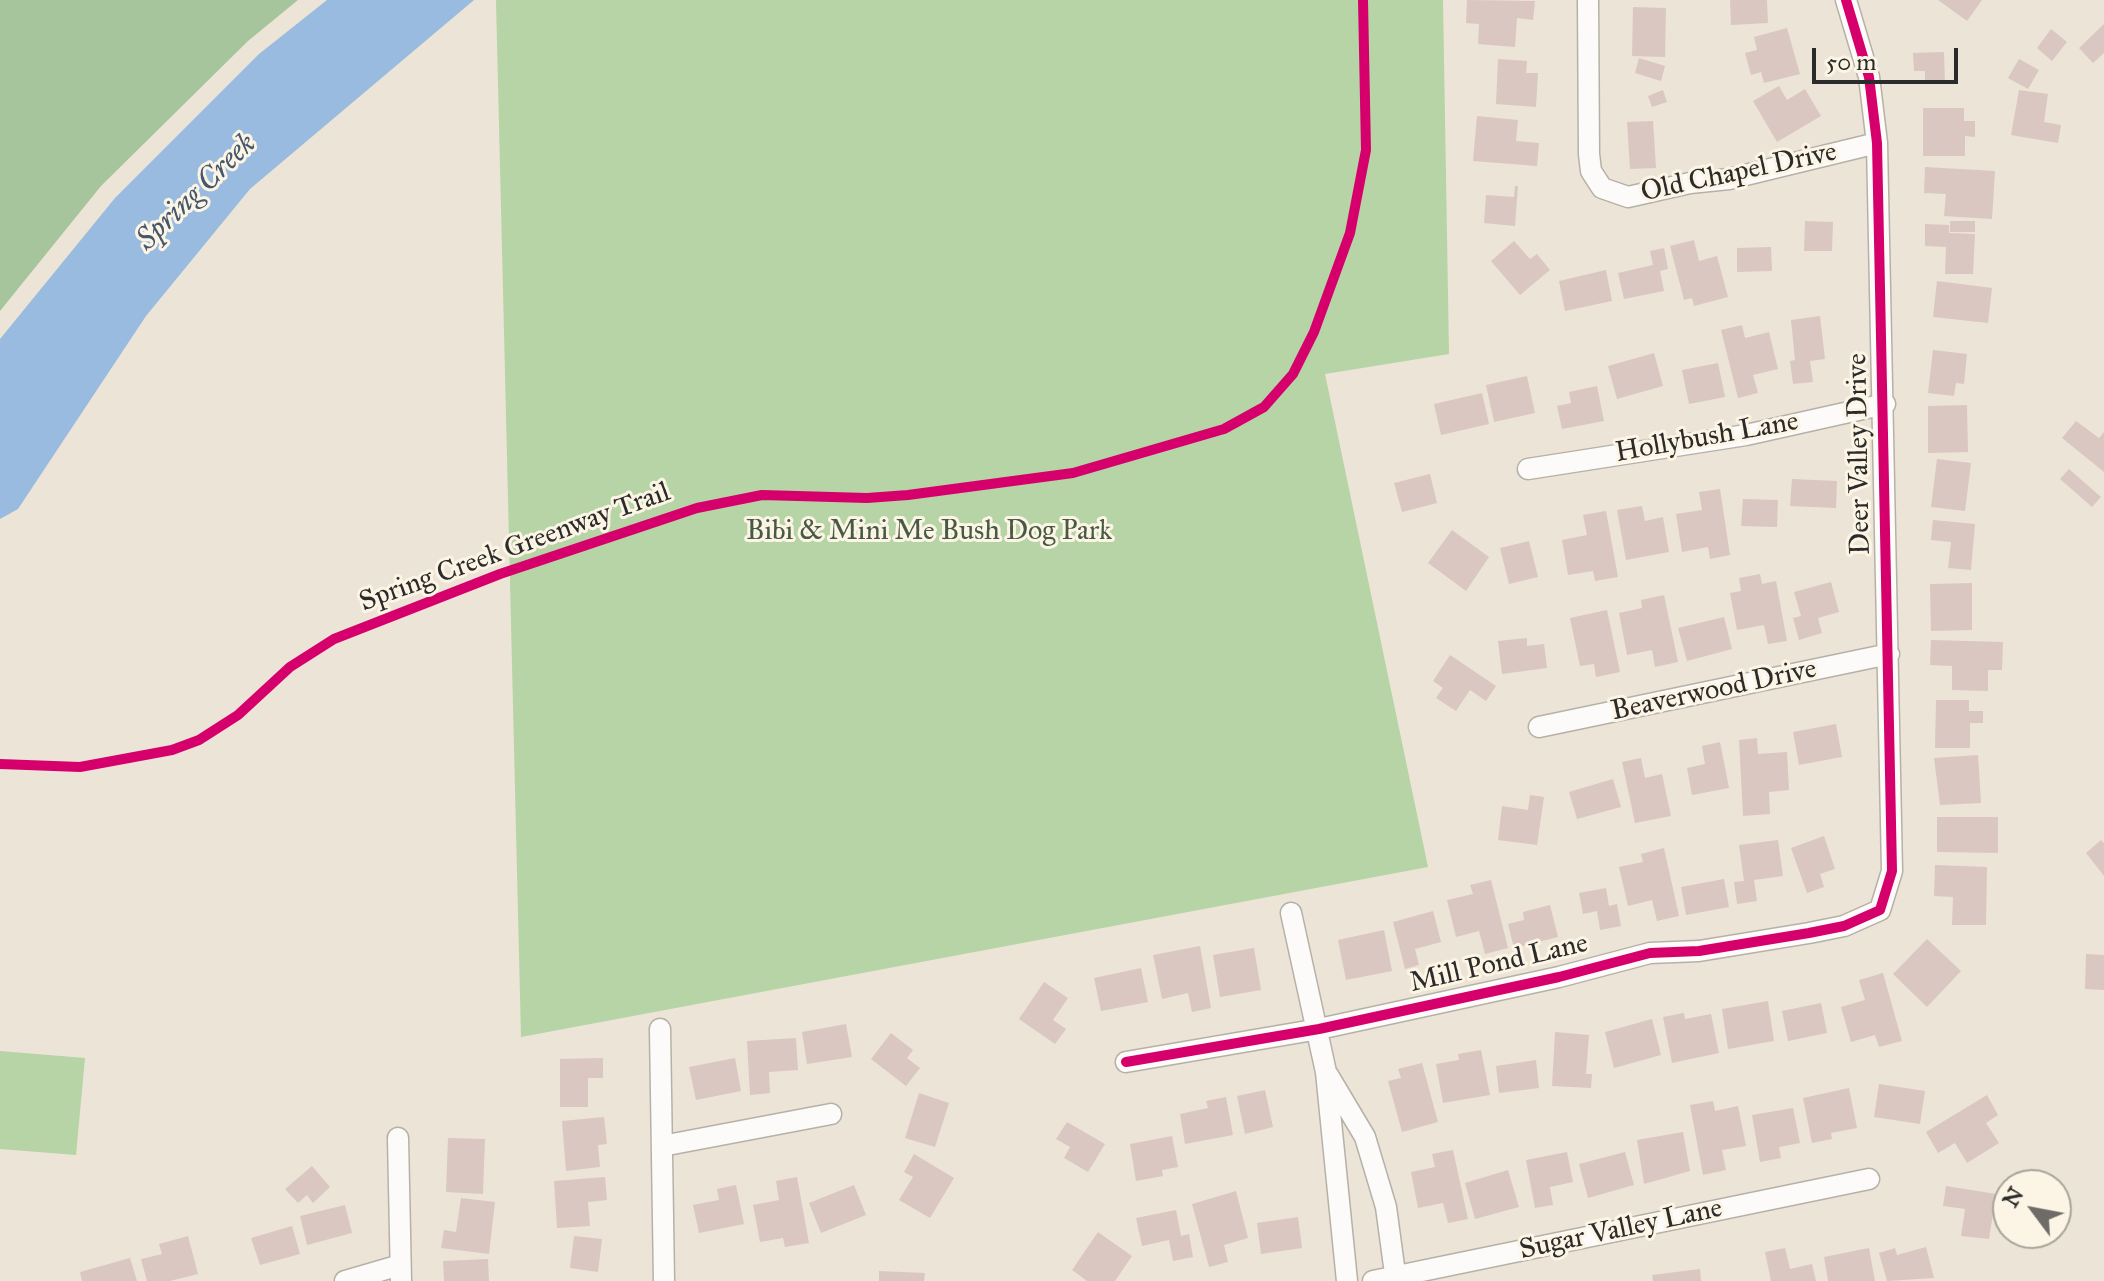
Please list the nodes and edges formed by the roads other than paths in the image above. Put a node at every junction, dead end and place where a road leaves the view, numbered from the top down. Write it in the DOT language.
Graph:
graph roads {
  1 [pos="1588,0"];
  2 [pos="1846,0"];
  3 [pos="1877,143"];
  4 [pos="1885,404"];
  5 [pos="1528,469"];
  6 [pos="1889,654"];
  7 [pos="1539,727"];
  8 [pos="1880,910"];
  9 [pos="1291,913"];
  10 [pos="660,1029"];
  11 [pos="1319,1029"];
  12 [pos="1126,1062"];
  13 [pos="1326,1072"];
  14 [pos="831,1114"];
  15 [pos="398,1138"];
  16 [pos="662,1146"];
  17 [pos="1869,1179"];
  18 [pos="400,1273"];
  19 [pos="1396,1279"];
  20 [pos="345,1281"];
  21 [pos="664,1281"];
  22 [pos="1347,1281"];
  23 [pos="1373,1281"];
  1 -- 3 [label="street, Old Chapel Drive"];
  2 -- 3 [label="street, Deer Valley Drive"];
  3 -- 4 [label="street, Deer Valley Drive"];
  4 -- 5 [label="street, Hollybush Lane"];
  4 -- 6 [label="street, Deer Valley Drive"];
  6 -- 7 [label="street, Beaverwood Drive"];
  6 -- 8 [label="street, Deer Valley Drive"];
  8 -- 11 [label="street, Mill Pond Lane"];
  9 -- 11 [label="street"];
  10 -- 16 [label="street"];
  11 -- 12 [label="street, Mill Pond Lane"];
  11 -- 13 [label="street"];
  13 -- 19 [label="street"];
  13 -- 22 [label="street"];
  14 -- 16 [label="street"];
  15 -- 18 [label="street"];
  16 -- 21 [label="street"];
  17 -- 19 [label="street, Sugar Valley Lane"];
  18 -- 20 [label="street"];
  19 -- 23 [label="street, Sugar Valley Lane"];
}
